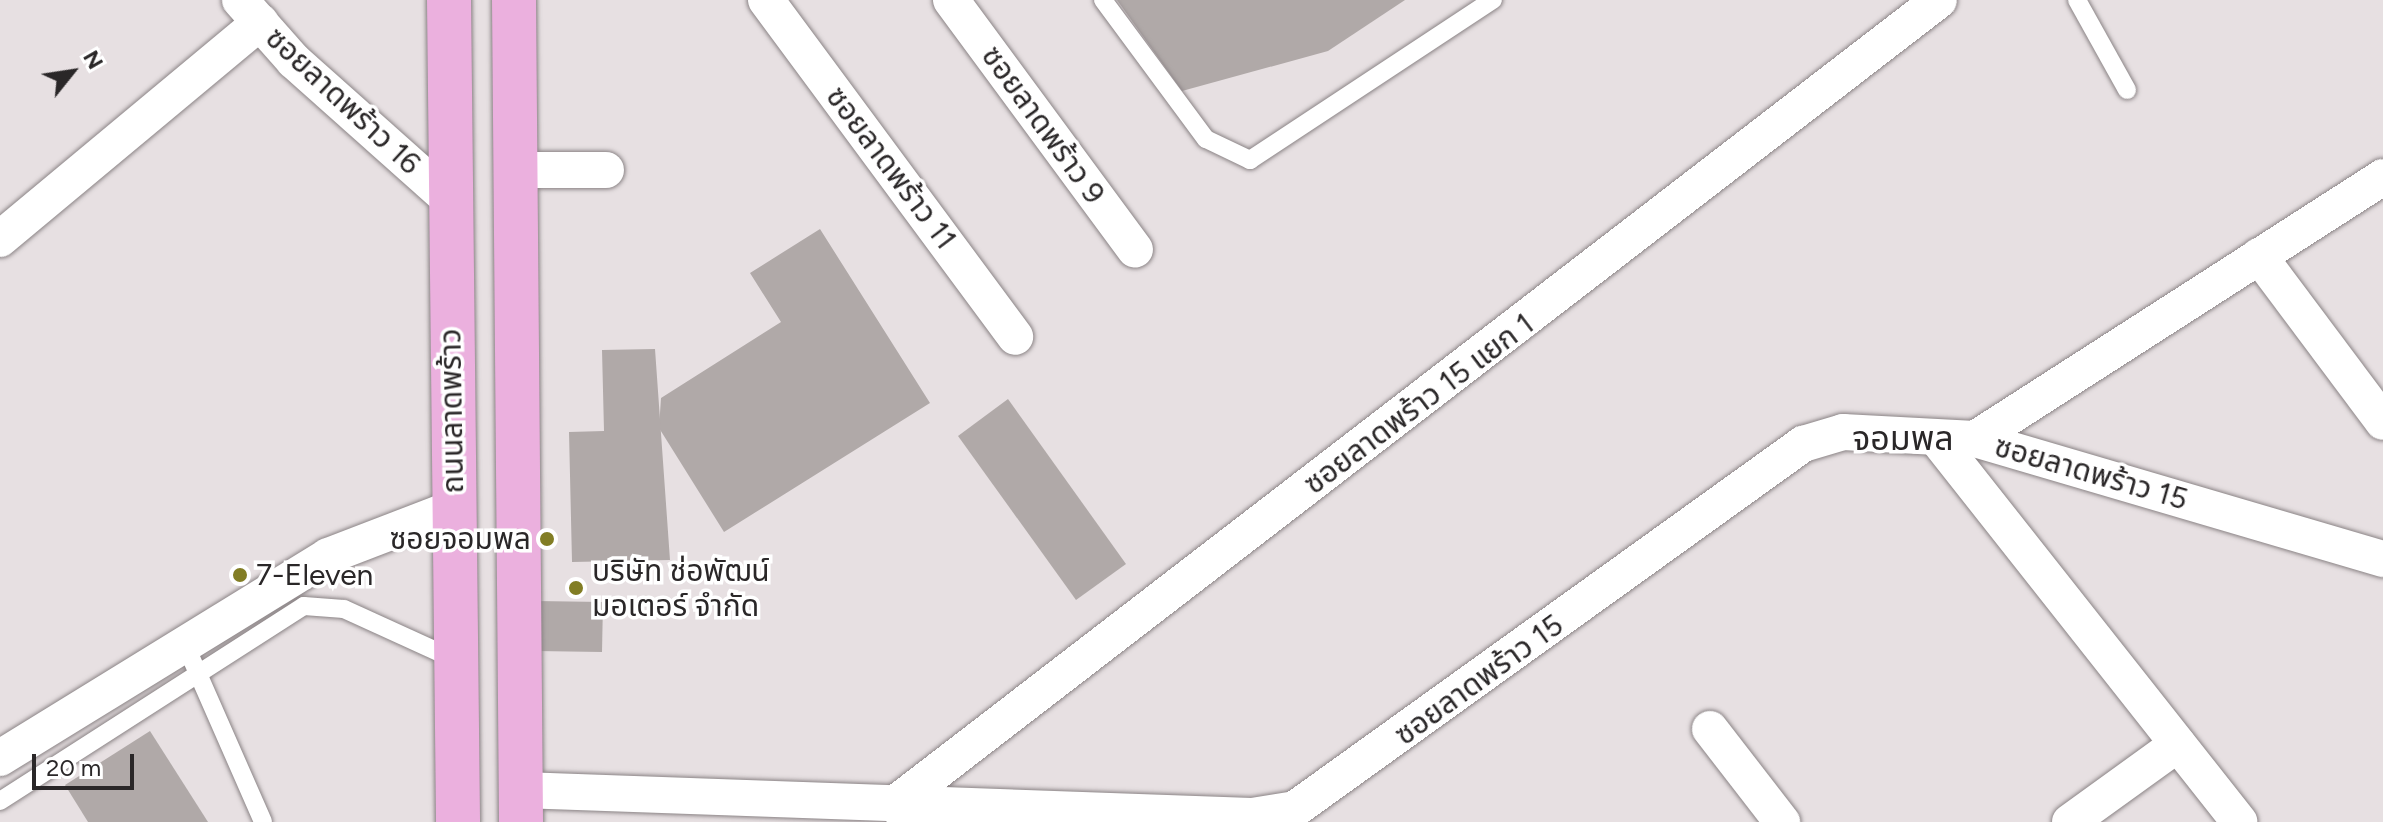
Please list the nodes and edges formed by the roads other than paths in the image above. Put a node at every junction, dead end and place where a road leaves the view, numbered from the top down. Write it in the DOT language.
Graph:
graph roads {
  1 [pos="449,0"];
  2 [pos="514,0"];
  3 [pos="766,0"];
  4 [pos="951,0"];
  5 [pos="1103,0"];
  6 [pos="1493,0"];
  7 [pos="1939,0"];
  8 [pos="2077,0"];
  9 [pos="250,11"];
  10 [pos="2127,90"];
  11 [pos="516,170"];
  12 [pos="606,170"];
  13 [pos="2383,177"];
  14 [pos="450,200"];
  15 [pos="0,239"];
  16 [pos="1135,250"];
  17 [pos="2259,256"];
  18 [pos="1015,337"];
  19 [pos="2383,422"];
  20 [pos="1937,439"];
  21 [pos="1975,439"];
  22 [pos="453,508"];
  23 [pos="2383,559"];
  24 [pos="185,644"];
  25 [pos="456,660"];
  26 [pos="204,674"];
  27 [pos="1710,729"];
  28 [pos="2178,744"];
  29 [pos="0,758"];
  30 [pos="0,801"];
  31 [pos="458,804"];
  32 [pos="521,806"];
  33 [pos="902,813"];
  34 [pos="1253,819"];
  35 [pos="263,822"];
  36 [pos="1782,822"];
  37 [pos="2070,822"];
  38 [pos="2240,822"];
  1 -- 14 [label="main road, ถนนลาดพร้าว"];
  2 -- 11 [label="main road"];
  3 -- 18 [label="street, ซอยลาดพร้าว 11"];
  4 -- 16 [label="street, ซอยลาดพร้าว 9"];
  5 -- 6 [label="lane"];
  7 -- 33 [label="street, ซอยลาดพร้าว 15 แยก 1"];
  8 -- 10 [label="lane"];
  9 -- 14 [label="street, ซอยลาดพร้าว 16"];
  9 -- 15 [label="street"];
  11 -- 12 [label="street"];
  11 -- 32 [label="main road"];
  13 -- 17 [label="street"];
  14 -- 22 [label="main road, ถนนลาดพร้าว"];
  17 -- 19 [label="street"];
  17 -- 21 [label="street"];
  20 -- 21 [label="street, ซอยลาดพร้าว 15"];
  20 -- 28 [label="street"];
  20 -- 34 [label="street, ซอยลาดพร้าว 15"];
  21 -- 23 [label="street, ซอยลาดพร้าว 15"];
  22 -- 24 [label="street"];
  22 -- 25 [label="main road, ถนนลาดพร้าว"];
  24 -- 26 [label="lane"];
  24 -- 29 [label="street"];
  25 -- 26 [label="lane"];
  25 -- 31 [label="main road, ถนนลาดพร้าว"];
  26 -- 30 [label="lane"];
  26 -- 35 [label="lane"];
  27 -- 36 [label="street"];
  28 -- 37 [label="street"];
  28 -- 38 [label="street"];
  31 -- 32 [label="main road"];
  32 -- 33 [label="street, ซอยลาดพร้าว 15"];
  33 -- 34 [label="street, ซอยลาดพร้าว 15"];
}
